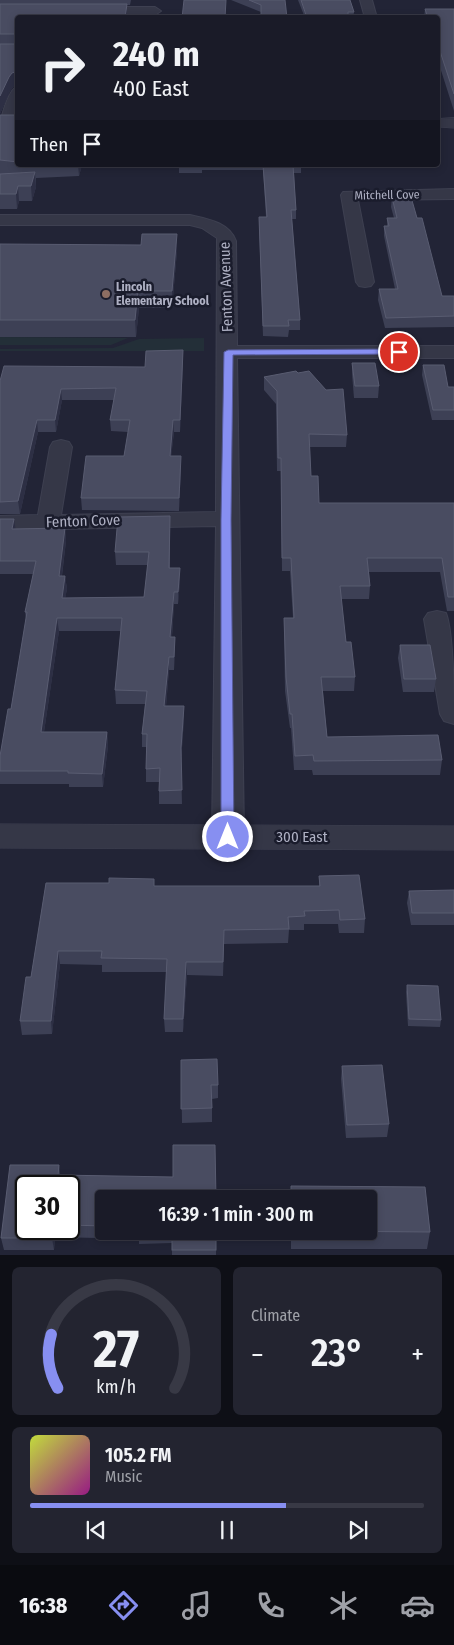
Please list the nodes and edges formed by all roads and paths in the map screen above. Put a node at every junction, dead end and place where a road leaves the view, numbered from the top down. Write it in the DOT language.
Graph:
graph roads {
  1 [pos="366,0"];
  2 [pos="155,9"];
  3 [pos="77,11"];
  4 [pos="370,15"];
  5 [pos="15,100"];
  6 [pos="8,123"];
  7 [pos="440,123"];
  8 [pos="454,123"];
  9 [pos="454,194"];
  10 [pos="0,220"];
  11 [pos="365,282"];
  12 [pos="228,352"];
  13 [pos="454,352"];
  14 [pos="61,448"];
  15 [pos="226,520"];
  16 [pos="0,523"];
  17 [pos="48,523"];
  18 [pos="436,619"];
  19 [pos="454,714"];
  20 [pos="0,836"];
  21 [pos="228,837"];
  22 [pos="454,838"];
  1 -- 4 [label="street"];
  2 -- 3 [label="street"];
  5 -- 6 [label="street"];
  7 -- 8 [label="street"];
  9 -- 11 [label="street, Mitchell Cove"];
  10 -- 12 [label="street, Fenton Avenue"];
  12 -- 13 [label="street"];
  12 -- 15 [label="street, Fenton Avenue"];
  14 -- 17 [label="street"];
  15 -- 17 [label="street, Fenton Cove"];
  15 -- 21 [label="street, Fenton Avenue"];
  16 -- 17 [label="street, Fenton Cove"];
  18 -- 19 [label="street"];
  20 -- 21 [label="street, 300 East"];
  21 -- 22 [label="street, 300 East"];
}
